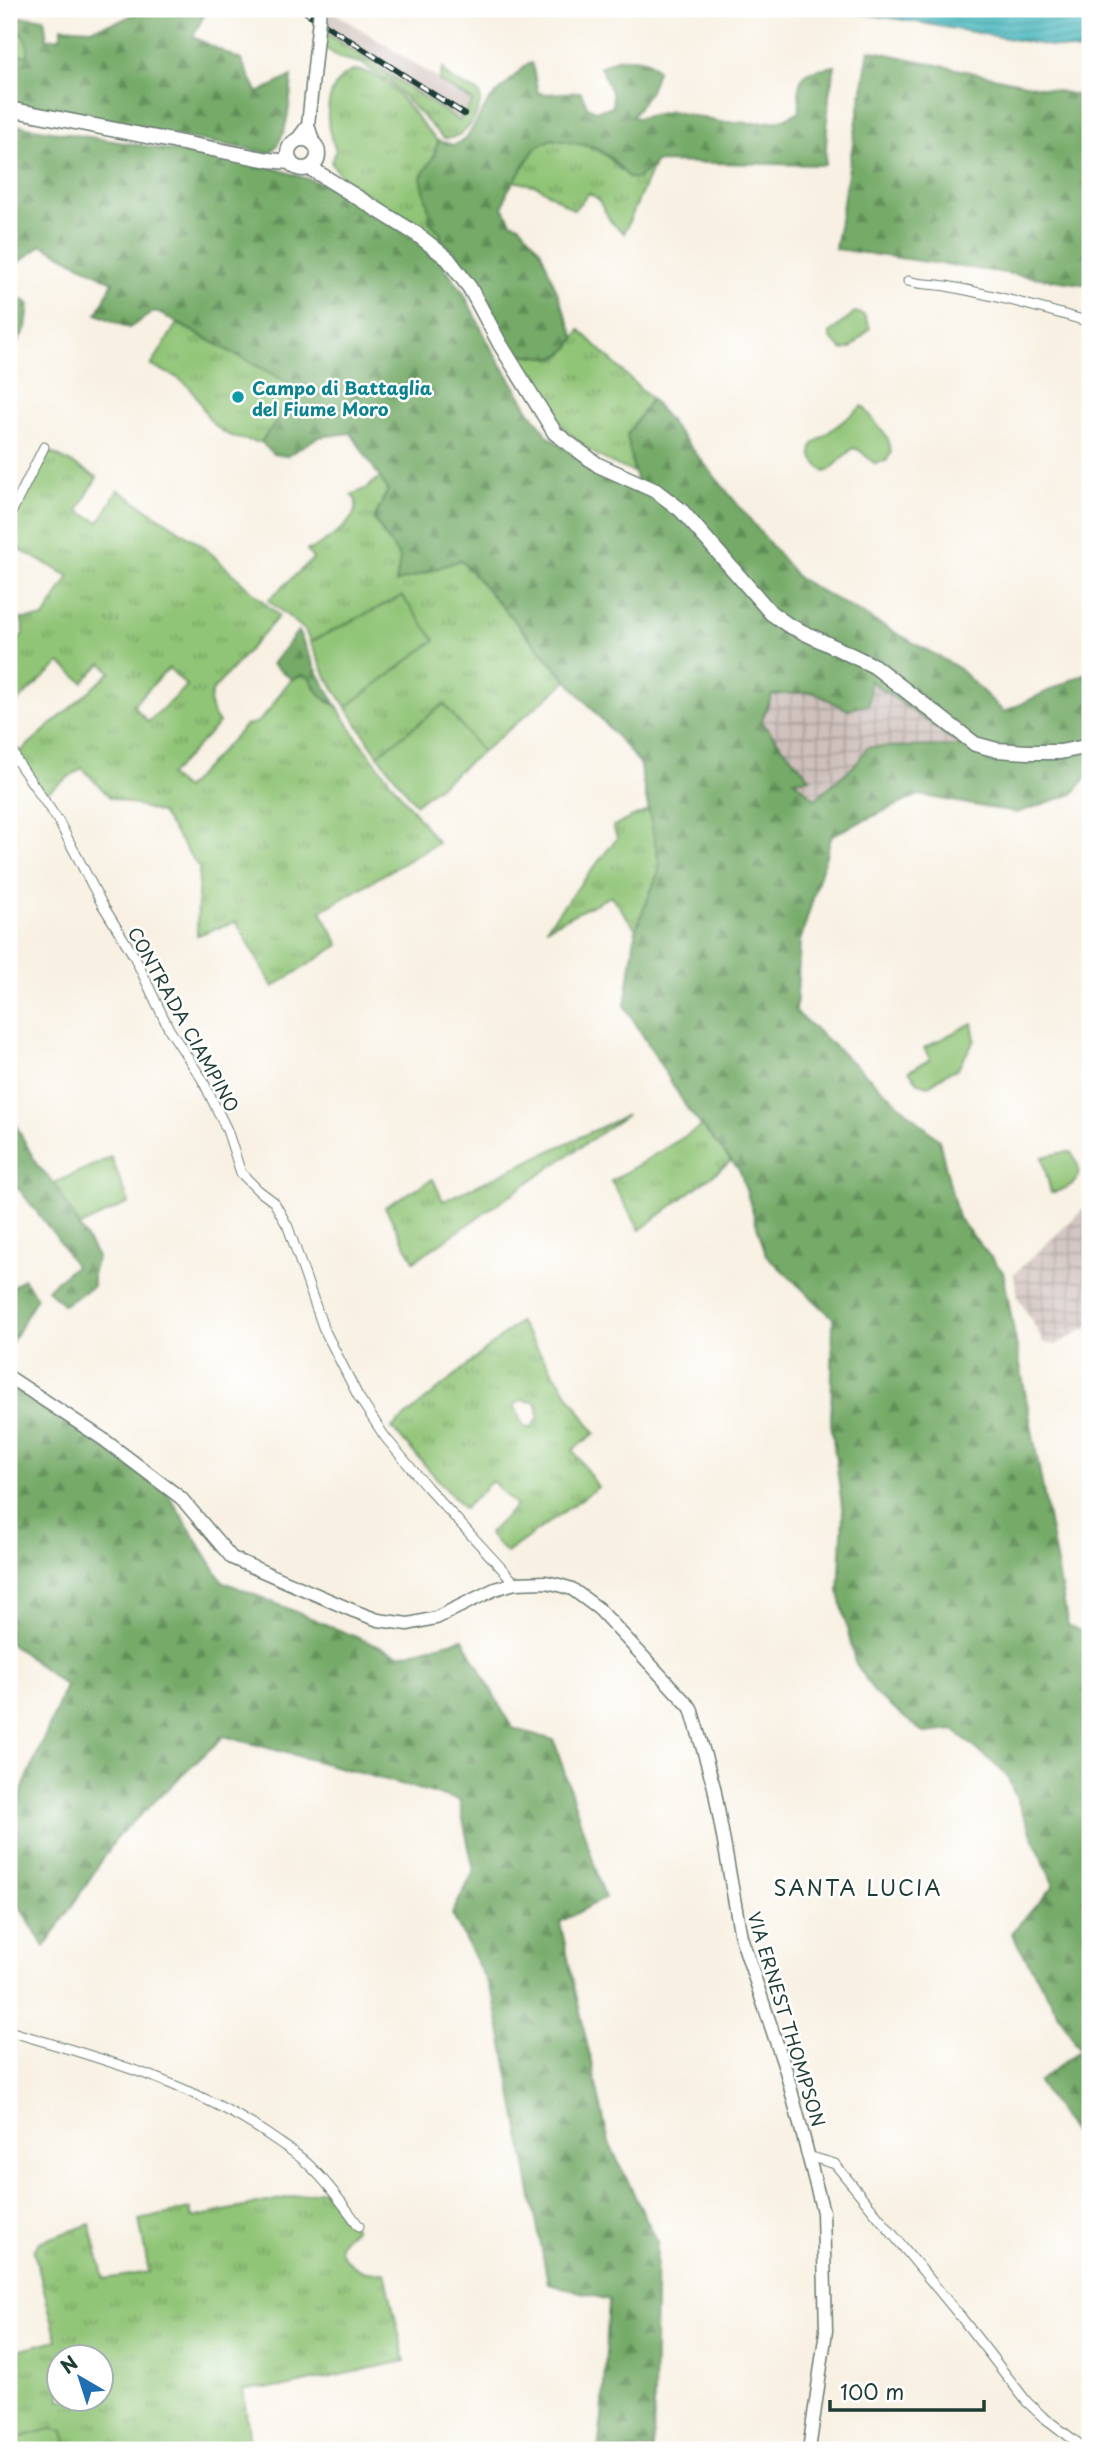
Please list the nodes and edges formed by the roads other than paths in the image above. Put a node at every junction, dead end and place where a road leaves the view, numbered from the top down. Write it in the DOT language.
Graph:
graph roads {
  1 [pos="320,9"];
  2 [pos="9,109"];
  3 [pos="308,125"];
  4 [pos="291,152"];
  5 [pos="314,156"];
  6 [pos="908,281"];
  7 [pos="1090,322"];
  8 [pos="44,447"];
  9 [pos="9,517"];
  10 [pos="9,742"];
  11 [pos="1090,746"];
  12 [pos="9,1377"];
  13 [pos="515,1583"];
  14 [pos="9,2031"];
  15 [pos="808,2156"];
  16 [pos="359,2226"];
  17 [pos="808,2450"];
  18 [pos="1087,2450"];
  1 -- 3 [label="street, bridge"];
  2 -- 4 [label="main road"];
  3 -- 4 [label="street"];
  3 -- 5 [label="street"];
  4 -- 5 [label="main road"];
  4 -- 5 [label="main road"];
  5 -- 11 [label="main road"];
  6 -- 7 [label="street"];
  8 -- 9 [label="street"];
  10 -- 13 [label="street, CONTRADA CIAMPINO"];
  12 -- 13 [label="street, VIA ERNEST THOMPSON"];
  13 -- 15 [label="street, VIA ERNEST THOMPSON"];
  14 -- 16 [label="street"];
  15 -- 17 [label="street, VIA ERNEST THOMPSON"];
  15 -- 18 [label="street"];
}
